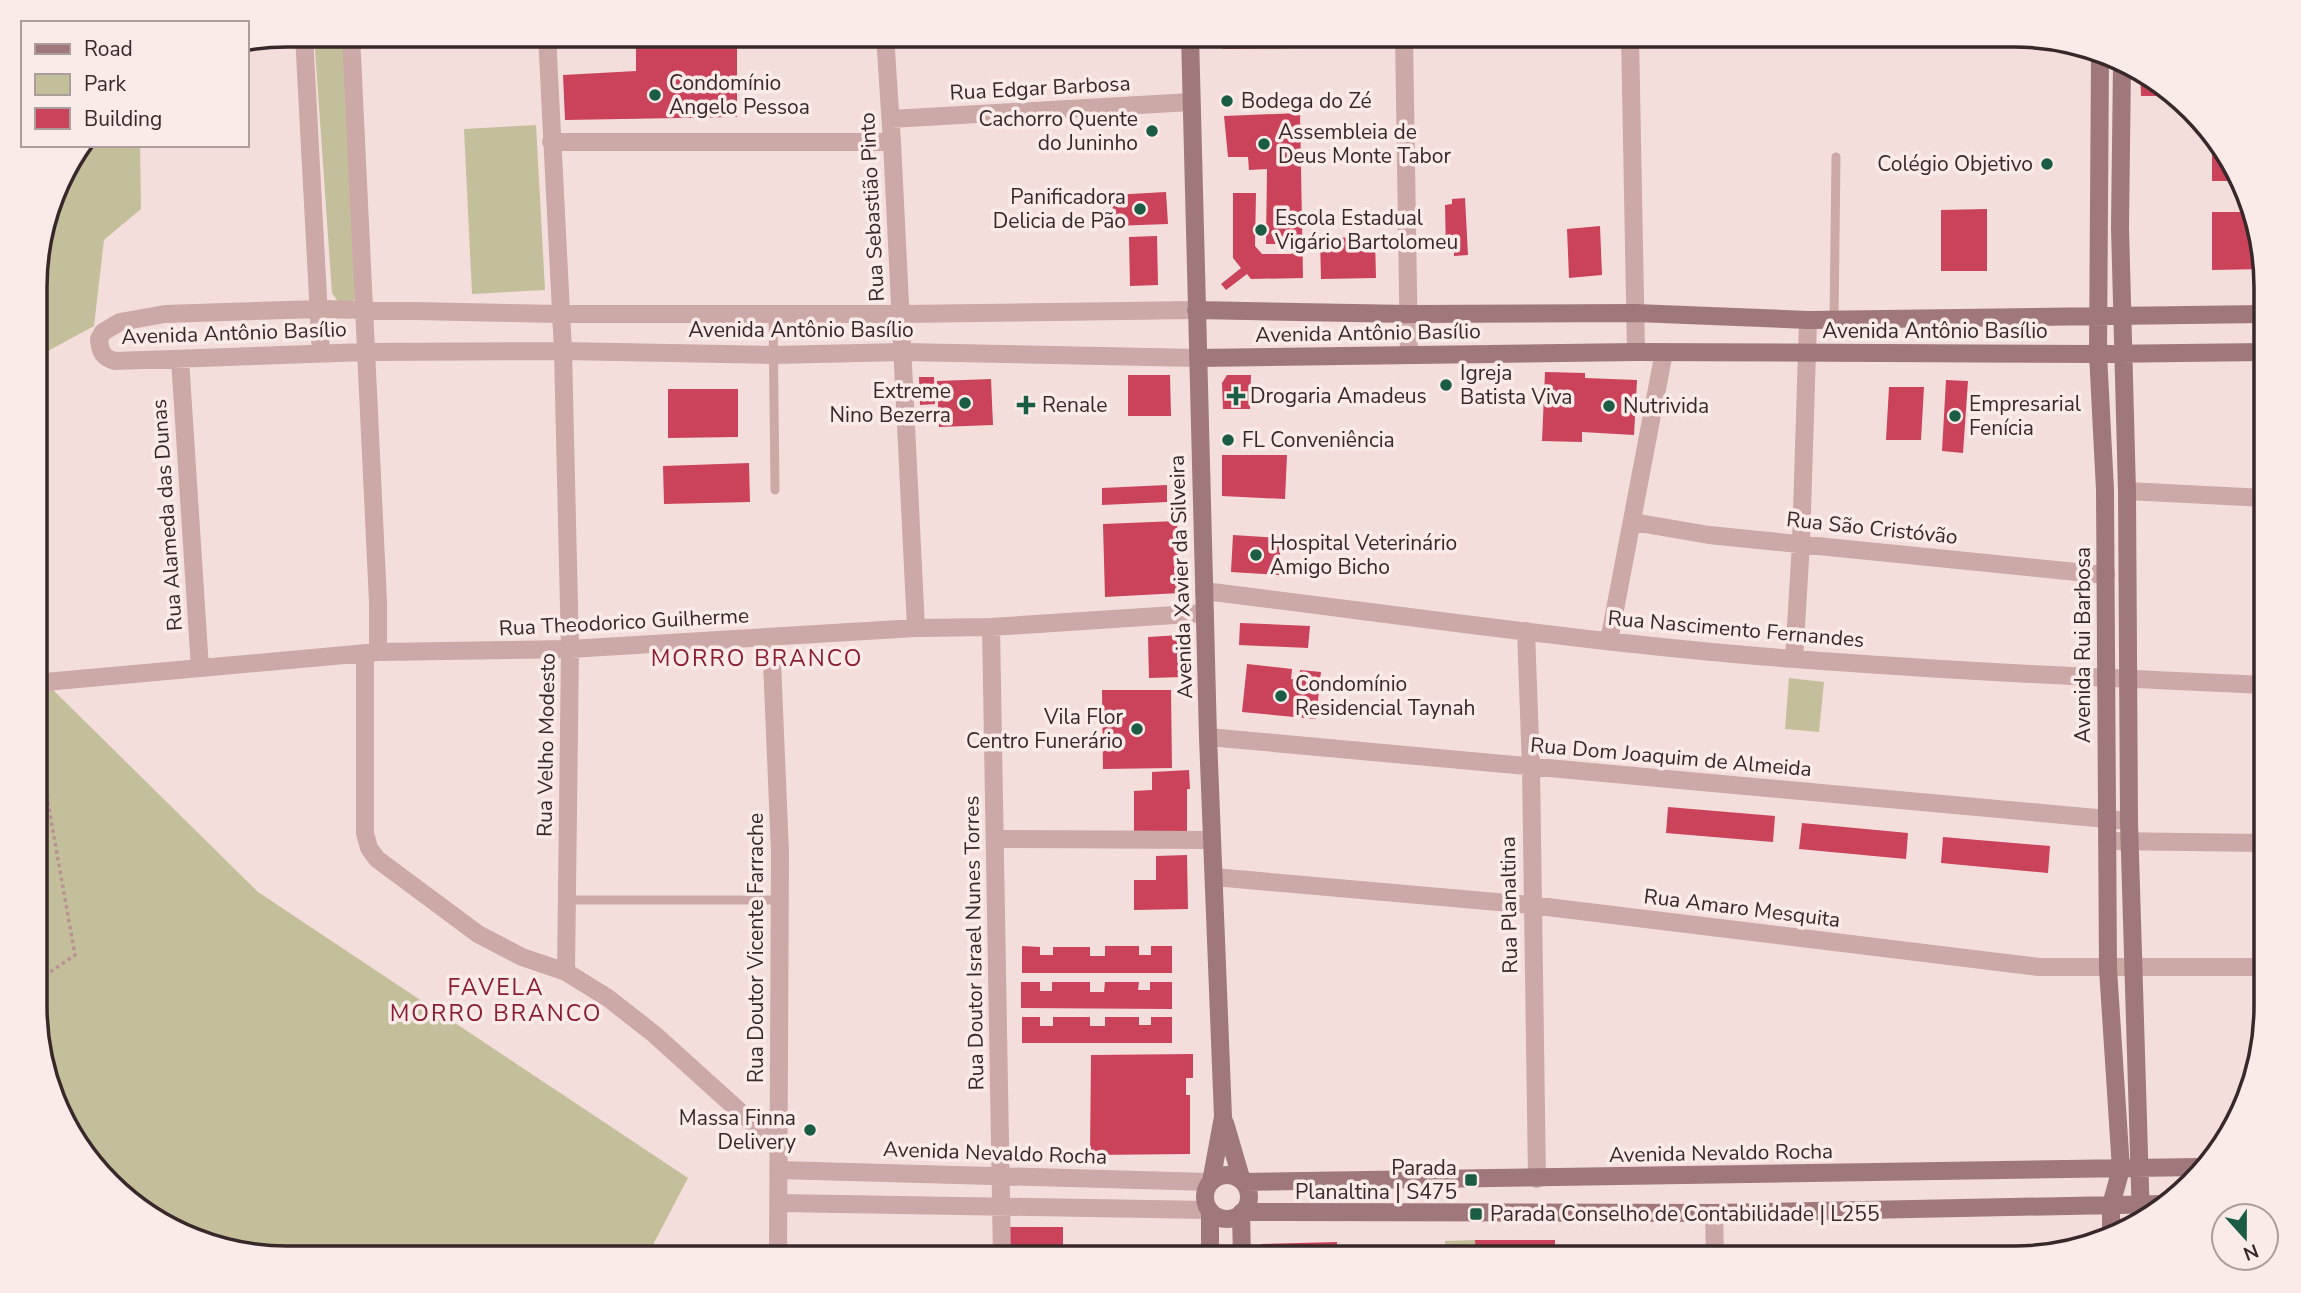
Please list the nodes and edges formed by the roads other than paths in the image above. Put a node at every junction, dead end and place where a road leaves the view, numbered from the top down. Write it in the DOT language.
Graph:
graph roads {
  1 [pos="305,47"];
  2 [pos="352,47"];
  3 [pos="547,47"];
  4 [pos="886,47"];
  5 [pos="1190,47"];
  6 [pos="1404,47"];
  7 [pos="1630,47"];
  8 [pos="2100,63"];
  9 [pos="2122,73"];
  10 [pos="1191,102"];
  11 [pos="891,119"];
  12 [pos="551,142"];
  13 [pos="892,142"];
  14 [pos="1836,157"];
  15 [pos="319,309"];
  16 [pos="366,309"];
  17 [pos="1196,310"];
  18 [pos="1636,313"];
  19 [pos="561,314"];
  20 [pos="773,314"];
  21 [pos="901,314"];
  22 [pos="1409,314"];
  23 [pos="2253,314"];
  24 [pos="2098,316"];
  25 [pos="2122,316"];
  26 [pos="1808,320"];
  27 [pos="1834,320"];
  28 [pos="563,351"];
  29 [pos="366,352"];
  30 [pos="903,352"];
  31 [pos="1636,352"];
  32 [pos="1664,352"];
  33 [pos="2253,352"];
  34 [pos="1808,353"];
  35 [pos="321,354"];
  36 [pos="2098,354"];
  37 [pos="2122,354"];
  38 [pos="773,355"];
  39 [pos="1409,355"];
  40 [pos="1198,358"];
  41 [pos="180,359"];
  42 [pos="775,490"];
  43 [pos="2127,491"];
  44 [pos="2253,497"];
  45 [pos="1633,522"];
  46 [pos="1801,543"];
  47 [pos="2106,575"];
  48 [pos="1204,591"];
  49 [pos="1205,613"];
  50 [pos="991,627"];
  51 [pos="916,628"];
  52 [pos="1526,631"];
  53 [pos="771,638"];
  54 [pos="1609,641"];
  55 [pos="570,649"];
  56 [pos="372,653"];
  57 [pos="1794,659"];
  58 [pos="200,667"];
  59 [pos="2106,678"];
  60 [pos="2129,679"];
  61 [pos="47,682"];
  62 [pos="2253,684"];
  63 [pos="1208,737"];
  64 [pos="1531,768"];
  65 [pos="2107,820"];
  66 [pos="2129,821"];
  67 [pos="995,839"];
  68 [pos="1212,840"];
  69 [pos="2107,841"];
  70 [pos="2129,841"];
  71 [pos="2253,843"];
  72 [pos="1214,877"];
  73 [pos="780,900"];
  74 [pos="567,901"];
  75 [pos="1531,905"];
  76 [pos="2253,967"];
  77 [pos="2133,968"];
  78 [pos="2108,969"];
  79 [pos="566,972"];
  80 [pos="1223,1116"];
  81 [pos="778,1146"];
  82 [pos="2191,1167"];
  83 [pos="2140,1168"];
  84 [pos="779,1170"];
  85 [pos="2121,1170"];
  86 [pos="1000,1176"];
  87 [pos="1537,1179"];
  88 [pos="1211,1182"];
  89 [pos="1243,1182"];
  90 [pos="780,1203"];
  91 [pos="2111,1205"];
  92 [pos="1001,1207"];
  93 [pos="2141,1209"];
  94 [pos="1210,1210"];
  95 [pos="2137,1211"];
  96 [pos="1242,1212"];
  97 [pos="1714,1213"];
  98 [pos="2111,1225"];
  99 [pos="1210,1245"];
  100 [pos="1242,1245"];
  101 [pos="1714,1245"];
  102 [pos="778,1246"];
  103 [pos="1002,1246"];
  1 -- 15 [label="street"];
  2 -- 16 [label="street"];
  3 -- 12 [label="street"];
  4 -- 11 [label="street, Rua Sebastião Pinto"];
  5 -- 10 [label="main road, Avenida Xavier da Silveira"];
  6 -- 22 [label="street"];
  7 -- 18 [label="street"];
  8 -- 24 [label="main road, Avenida Rui Barbosa"];
  9 -- 25 [label="main road"];
  10 -- 11 [label="street, Rua Edgar Barbosa"];
  10 -- 17 [label="main road, Avenida Xavier da Silveira"];
  11 -- 13 [label="street, Rua Sebastião Pinto"];
  12 -- 13 [label="street"];
  12 -- 19 [label="street"];
  13 -- 21 [label="street, Rua Sebastião Pinto"];
  14 -- 27 [label="lane"];
  15 -- 16 [label="street, Avenida Antônio Basílio"];
  15 -- 35 [label="street"];
  15 -- 41 [label="street, Avenida Antônio Basílio"];
  16 -- 19 [label="street, Avenida Antônio Basílio"];
  16 -- 29 [label="street"];
  17 -- 21 [label="street, Avenida Antônio Basílio"];
  17 -- 22 [label="main road, Avenida Antônio Basílio"];
  17 -- 40 [label="main road, Avenida Xavier da Silveira"];
  18 -- 22 [label="main road, Avenida Antônio Basílio"];
  18 -- 26 [label="main road, Avenida Antônio Basílio"];
  18 -- 31 [label="street"];
  19 -- 20 [label="street, Avenida Antônio Basílio"];
  19 -- 28 [label="street, Rua Velho Modesto"];
  20 -- 21 [label="street, Avenida Antônio Basílio"];
  20 -- 38 [label="lane"];
  21 -- 30 [label="street, Rua Sebastião Pinto"];
  22 -- 39 [label="street"];
  23 -- 25 [label="main road, Avenida Antônio Basílio"];
  24 -- 25 [label="main road, Avenida Antônio Basílio"];
  24 -- 27 [label="main road, Avenida Antônio Basílio"];
  24 -- 36 [label="main road, Avenida Rui Barbosa"];
  25 -- 37 [label="main road"];
  26 -- 27 [label="main road, Avenida Antônio Basílio"];
  26 -- 34 [label="street"];
  28 -- 29 [label="street, Avenida Antônio Basílio"];
  28 -- 38 [label="street, Avenida Antônio Basílio"];
  28 -- 55 [label="street, Rua Velho Modesto"];
  29 -- 35 [label="street, Avenida Antônio Basílio"];
  29 -- 56 [label="street"];
  30 -- 38 [label="street, Avenida Antônio Basílio"];
  30 -- 40 [label="street, Avenida Antônio Basílio"];
  30 -- 51 [label="street, Rua Sebastião Pinto"];
  31 -- 32 [label="main road, Avenida Antônio Basílio"];
  31 -- 39 [label="main road, Avenida Antônio Basílio"];
  32 -- 34 [label="main road, Avenida Antônio Basílio"];
  32 -- 45 [label="street"];
  33 -- 37 [label="main road, Avenida Antônio Basílio"];
  34 -- 36 [label="main road, Avenida Antônio Basílio"];
  34 -- 46 [label="street"];
  35 -- 41 [label="street, Avenida Antônio Basílio"];
  36 -- 37 [label="main road, Avenida Antônio Basílio"];
  36 -- 47 [label="main road, Avenida Rui Barbosa"];
  37 -- 43 [label="main road"];
  38 -- 42 [label="lane"];
  39 -- 40 [label="main road, Avenida Antônio Basílio"];
  40 -- 48 [label="main road, Avenida Xavier da Silveira"];
  41 -- 58 [label="street, Rua Alameda das Dunas"];
  43 -- 44 [label="street"];
  43 -- 60 [label="main road"];
  45 -- 46 [label="street, Rua São Cristóvão"];
  45 -- 54 [label="street"];
  46 -- 47 [label="street, Rua São Cristóvão"];
  46 -- 57 [label="street"];
  47 -- 59 [label="main road, Avenida Rui Barbosa"];
  48 -- 49 [label="main road, Avenida Xavier da Silveira"];
  48 -- 52 [label="street, Rua Nascimento Fernandes"];
  49 -- 50 [label="street, Rua Theodorico Guilherme"];
  49 -- 63 [label="main road, Avenida Xavier da Silveira"];
  50 -- 51 [label="street, Rua Theodorico Guilherme"];
  50 -- 67 [label="street, Rua Doutor Israel Nunes Torres"];
  51 -- 53 [label="street, Rua Theodorico Guilherme"];
  52 -- 54 [label="street, Rua Nascimento Fernandes"];
  52 -- 64 [label="street, Rua Planaltina"];
  53 -- 55 [label="street, Rua Theodorico Guilherme"];
  53 -- 73 [label="street, Rua Doutor Vicente Farrache"];
  54 -- 57 [label="street, Rua Nascimento Fernandes"];
  55 -- 56 [label="street, Rua Theodorico Guilherme"];
  55 -- 74 [label="street, Rua Velho Modesto"];
  56 -- 58 [label="street, Rua Theodorico Guilherme"];
  56 -- 79 [label="street"];
  57 -- 59 [label="street, Rua Nascimento Fernandes"];
  58 -- 61 [label="street, Rua Theodorico Guilherme"];
  59 -- 60 [label="street, Rua Nascimento Fernandes"];
  59 -- 65 [label="main road, Avenida Rui Barbosa"];
  60 -- 62 [label="street, Rua Nascimento Fernandes"];
  60 -- 66 [label="main road"];
  63 -- 64 [label="street, Rua Dom Joaquim de Almeida"];
  63 -- 68 [label="main road, Avenida Xavier da Silveira"];
  64 -- 65 [label="street, Rua Dom Joaquim de Almeida"];
  64 -- 75 [label="street, Rua Planaltina"];
  65 -- 66 [label="street, Rua Dom Joaquim de Almeida"];
  65 -- 69 [label="main road, Avenida Rui Barbosa"];
  66 -- 70 [label="main road"];
  67 -- 68 [label="street"];
  67 -- 86 [label="street, Rua Doutor Israel Nunes Torres"];
  68 -- 72 [label="main road, Avenida Xavier da Silveira"];
  69 -- 70 [label="street"];
  69 -- 78 [label="main road, Avenida Rui Barbosa"];
  70 -- 71 [label="street"];
  70 -- 77 [label="main road"];
  72 -- 75 [label="street, Rua Amaro Mesquita"];
  72 -- 80 [label="main road, Avenida Xavier da Silveira"];
  73 -- 74 [label="lane"];
  73 -- 81 [label="street, Rua Doutor Vicente Farrache"];
  74 -- 79 [label="street, Rua Velho Modesto"];
  75 -- 78 [label="street, Rua Amaro Mesquita"];
  75 -- 87 [label="street, Rua Planaltina"];
  76 -- 77 [label="street, Rua Amaro Mesquita"];
  77 -- 78 [label="street, Rua Amaro Mesquita"];
  77 -- 83 [label="main road"];
  78 -- 85 [label="main road, Avenida Rui Barbosa"];
  79 -- 81 [label="street"];
  80 -- 88 [label="main road, Avenida Xavier da Silveira"];
  80 -- 89 [label="main road, Avenida Xavier da Silveira"];
  81 -- 84 [label="street, Rua Doutor Vicente Farrache"];
  82 -- 83 [label="main road, Avenida Nevaldo Rocha"];
  83 -- 85 [label="main road, Avenida Nevaldo Rocha"];
  83 -- 93 [label="main road"];
  84 -- 86 [label="street, Avenida Nevaldo Rocha"];
  84 -- 90 [label="street, Rua Doutor Vicente Farrache"];
  85 -- 87 [label="main road, Avenida Nevaldo Rocha"];
  85 -- 91 [label="main road, Avenida Rui Barbosa"];
  86 -- 88 [label="street, Avenida Nevaldo Rocha"];
  86 -- 92 [label="street, Rua Doutor Israel Nunes Torres"];
  87 -- 89 [label="main road, Avenida Nevaldo Rocha"];
  88 -- 89 [label="main road"];
  88 -- 94 [label="main road"];
  89 -- 96 [label="main road"];
  90 -- 92 [label="street"];
  90 -- 102 [label="street, Rua Doutor Vicente Farrache"];
  91 -- 95 [label="main road"];
  91 -- 97 [label="main road"];
  91 -- 98 [label="main road, Avenida Rui Barbosa"];
  92 -- 94 [label="street"];
  92 -- 103 [label="street, Rua Doutor Israel Nunes Torres"];
  94 -- 96 [label="main road"];
  94 -- 99 [label="main road"];
  96 -- 97 [label="main road"];
  96 -- 100 [label="main road"];
  97 -- 101 [label="street"];
}
